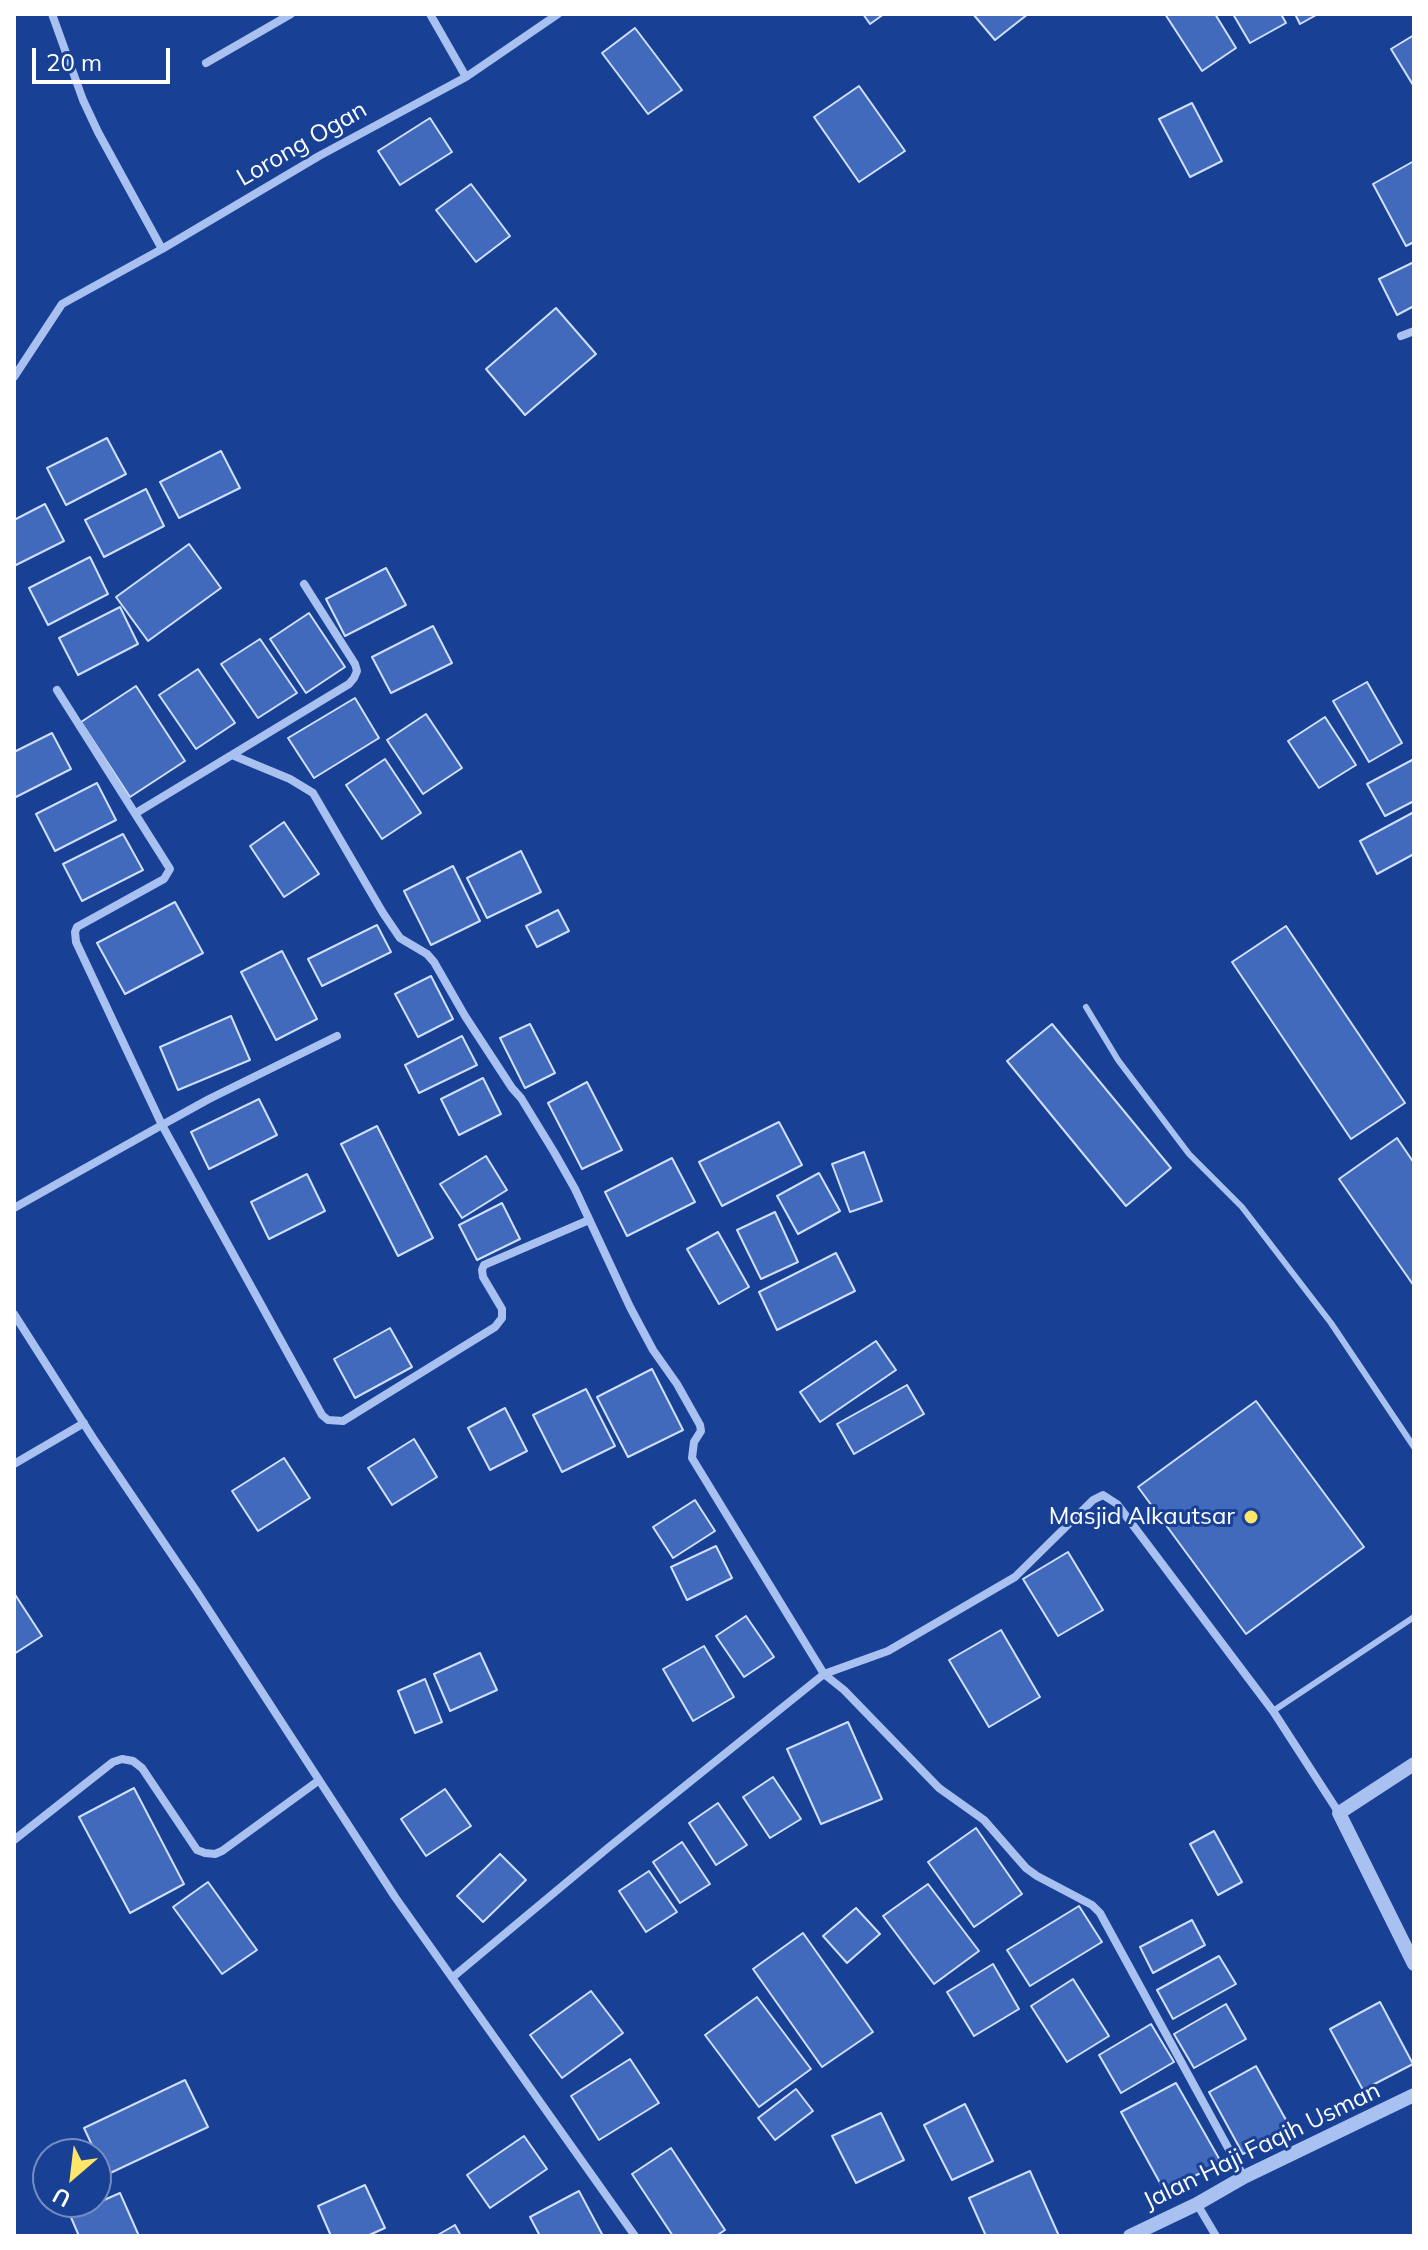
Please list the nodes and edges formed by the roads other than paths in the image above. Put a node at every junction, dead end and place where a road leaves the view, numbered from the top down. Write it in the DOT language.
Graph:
graph roads {
  1 [pos="52,14"];
  2 [pos="291,14"];
  3 [pos="430,14"];
  4 [pos="558,14"];
  5 [pos="206,63"];
  6 [pos="466,77"];
  7 [pos="162,249"];
  8 [pos="1414,331"];
  9 [pos="1401,336"];
  10 [pos="14,377"];
  11 [pos="304,584"];
  12 [pos="57,690"];
  13 [pos="232,755"];
  14 [pos="136,813"];
  15 [pos="1086,1007"];
  16 [pos="337,1036"];
  17 [pos="162,1125"];
  18 [pos="14,1208"];
  19 [pos="589,1220"];
  20 [pos="14,1314"];
  21 [pos="84,1423"];
  22 [pos="1414,1447"];
  23 [pos="14,1464"];
  24 [pos="1414,1617"];
  25 [pos="824,1674"];
  26 [pos="1273,1711"];
  27 [pos="1414,1764"];
  28 [pos="318,1781"];
  29 [pos="1339,1813"];
  30 [pos="14,1840"];
  31 [pos="1414,1964"];
  32 [pos="453,1977"];
  33 [pos="1414,2095"];
  34 [pos="1244,2177"];
  35 [pos="1197,2204"];
  36 [pos="635,2236"];
  37 [pos="1130,2236"];
  38 [pos="1216,2236"];
  1 -- 7 [label="street"];
  2 -- 5 [label="street"];
  3 -- 6 [label="street"];
  4 -- 6 [label="street, Lorong Ogan"];
  6 -- 7 [label="street, Lorong Ogan"];
  7 -- 10 [label="street, Lorong Ogan"];
  8 -- 9 [label="street"];
  11 -- 13 [label="street"];
  12 -- 14 [label="street"];
  13 -- 14 [label="street"];
  13 -- 19 [label="street"];
  14 -- 17 [label="street"];
  15 -- 22 [label="lane"];
  16 -- 17 [label="street"];
  17 -- 18 [label="street"];
  17 -- 19 [label="street"];
  19 -- 25 [label="street"];
  20 -- 21 [label="street"];
  21 -- 23 [label="street"];
  21 -- 28 [label="street"];
  24 -- 26 [label="lane"];
  25 -- 26 [label="street"];
  25 -- 32 [label="street"];
  25 -- 34 [label="street"];
  26 -- 29 [label="street"];
  27 -- 29 [label="street"];
  28 -- 30 [label="street"];
  28 -- 32 [label="street"];
  29 -- 31 [label="street"];
  32 -- 36 [label="street"];
  33 -- 34 [label="street, Jalan Haji Faqih Usman"];
  34 -- 35 [label="street, Jalan Haji Faqih Usman"];
  35 -- 37 [label="street, Jalan Haji Faqih Usman"];
  35 -- 38 [label="street"];
}
